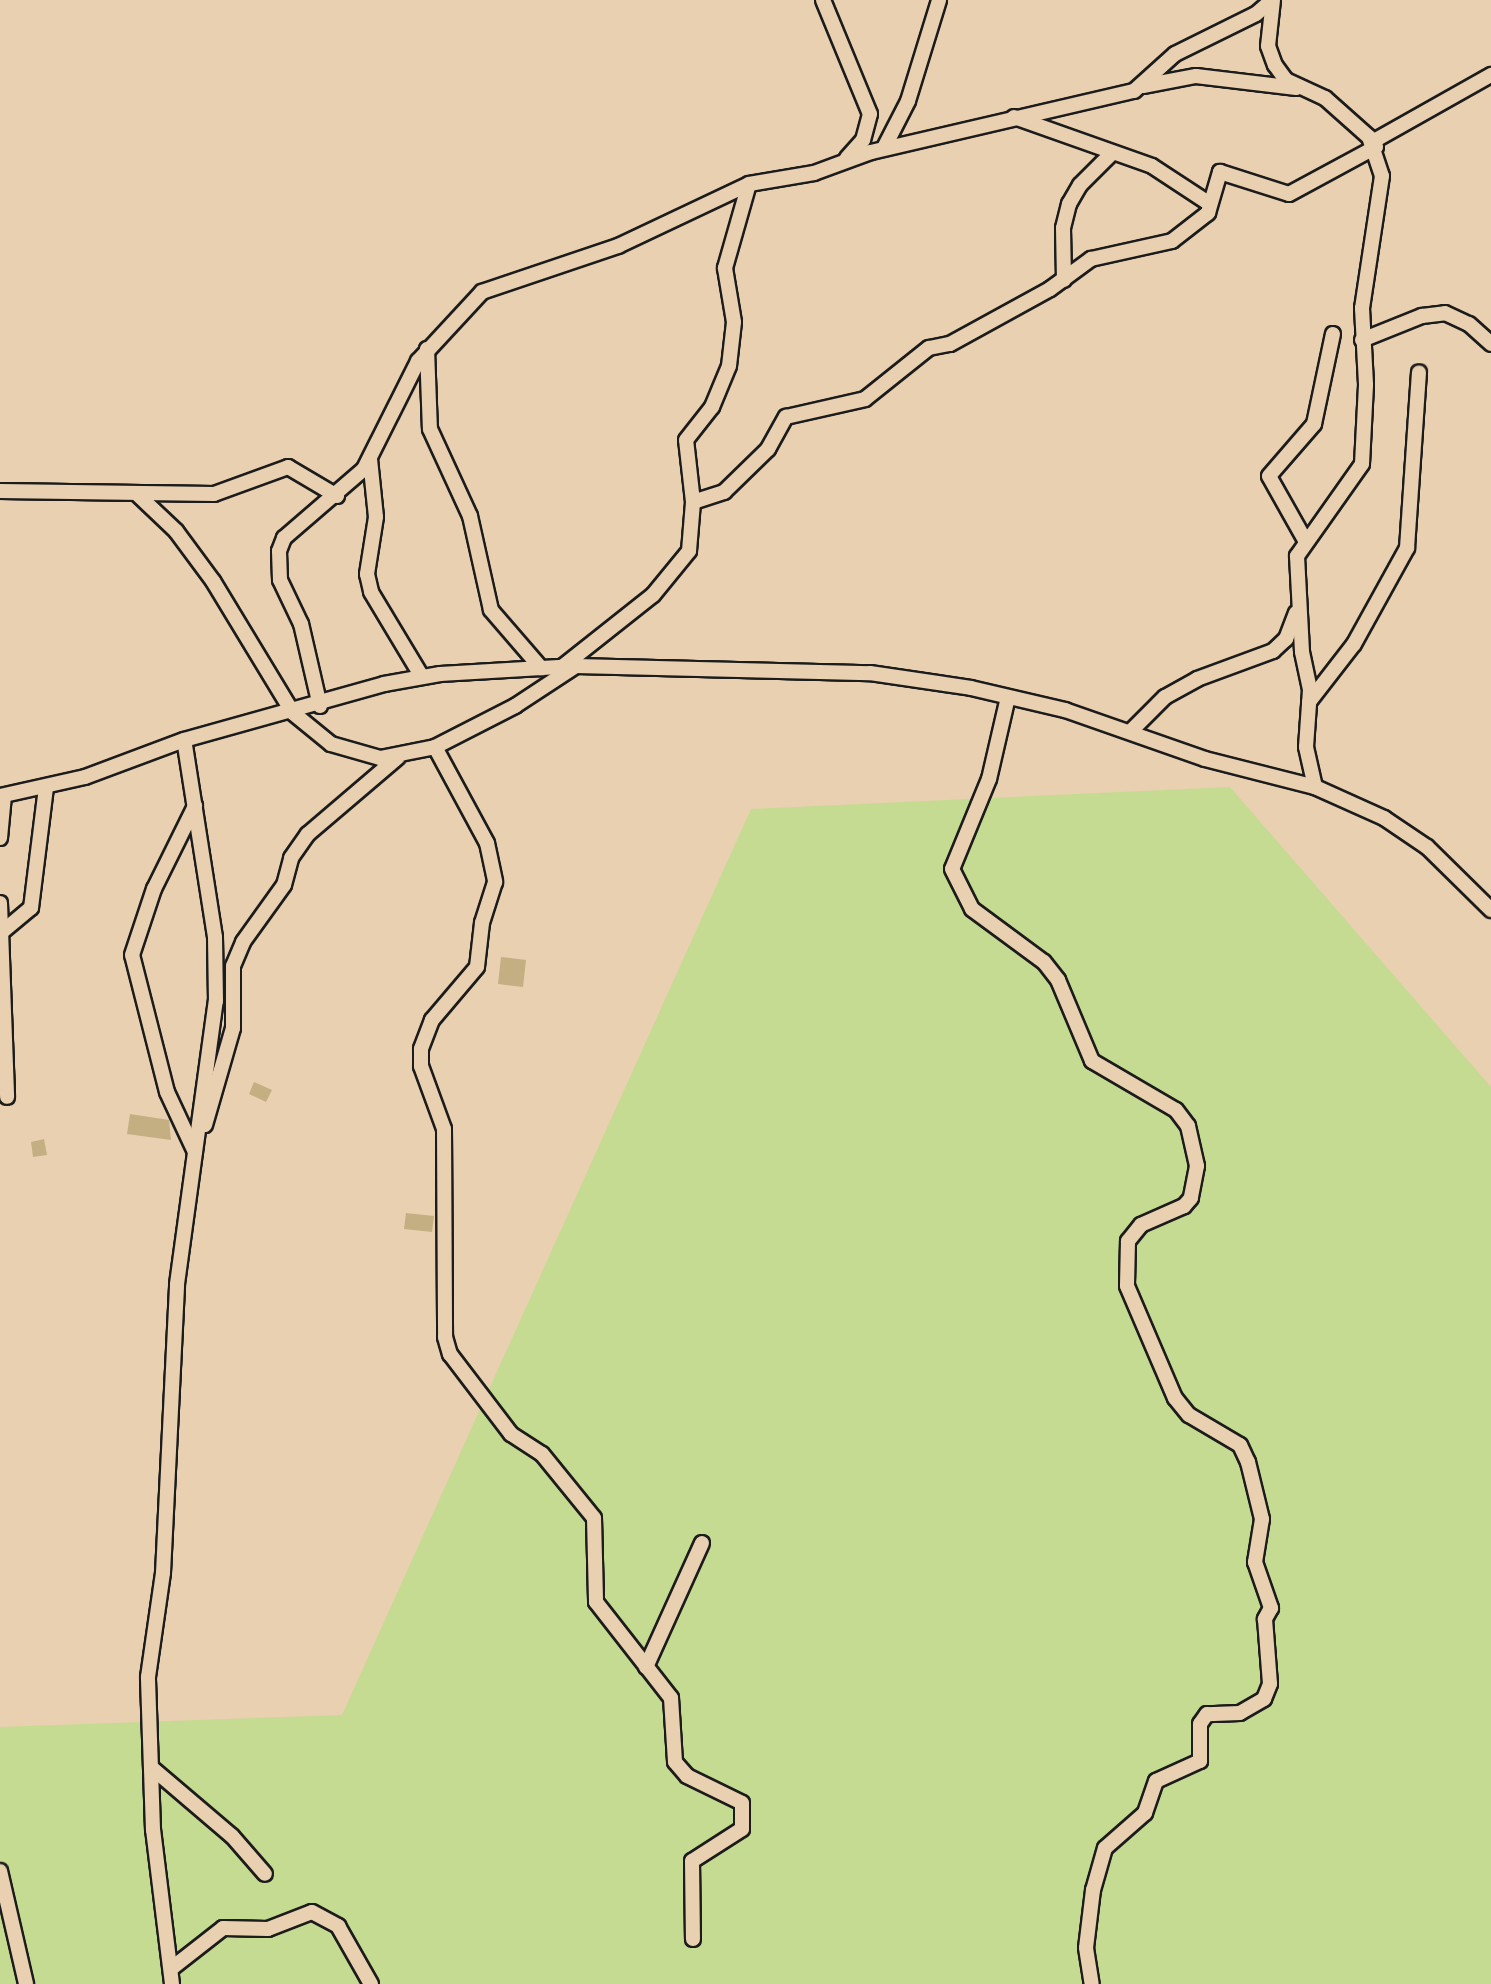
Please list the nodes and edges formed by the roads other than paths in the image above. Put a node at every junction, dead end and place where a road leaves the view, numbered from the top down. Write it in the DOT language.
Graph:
graph roads {
  1 [pos="823,0"];
  2 [pos="939,0"];
  3 [pos="1272,0"];
  4 [pos="1491,75"];
  5 [pos="1142,86"];
  6 [pos="1303,88"];
  7 [pos="1013,117"];
  8 [pos="1374,144"];
  9 [pos="884,148"];
  10 [pos="1112,153"];
  11 [pos="845,161"];
  12 [pos="749,184"];
  13 [pos="1210,204"];
  14 [pos="1064,280"];
  15 [pos="1333,334"];
  16 [pos="1362,340"];
  17 [pos="1491,344"];
  18 [pos="427,349"];
  19 [pos="1419,372"];
  20 [pos="370,459"];
  21 [pos="0,491"];
  22 [pos="137,494"];
  23 [pos="337,496"];
  24 [pos="693,502"];
  25 [pos="1305,540"];
  26 [pos="1299,606"];
  27 [pos="569,667"];
  28 [pos="541,668"];
  29 [pos="422,677"];
  30 [pos="1008,697"];
  31 [pos="1309,702"];
  32 [pos="320,706"];
  33 [pos="293,713"];
  34 [pos="1131,731"];
  35 [pos="184,740"];
  36 [pos="435,747"];
  37 [pos="398,757"];
  38 [pos="1315,787"];
  39 [pos="46,788"];
  40 [pos="2,796"];
  41 [pos="195,805"];
  42 [pos="0,838"];
  43 [pos="1474,890"];
  44 [pos="1491,899"];
  45 [pos="0,903"];
  46 [pos="1491,910"];
  47 [pos="2,932"];
  48 [pos="7,1097"];
  49 [pos="196,1155"];
  50 [pos="195,1176"];
  51 [pos="702,1543"];
  52 [pos="646,1667"];
  53 [pos="152,1768"];
  54 [pos="265,1874"];
  55 [pos="1,1881"];
  56 [pos="693,1939"];
  57 [pos="172,1968"];
  58 [pos="26,1984"];
  59 [pos="172,1984"];
  60 [pos="371,1984"];
  61 [pos="1092,1984"];
  1 -- 11 [label="street"];
  2 -- 9 [label="street"];
  3 -- 5 [label="street"];
  3 -- 6 [label="street"];
  4 -- 8 [label="street"];
  5 -- 6 [label="street"];
  5 -- 7 [label="street"];
  6 -- 8 [label="street"];
  7 -- 9 [label="street"];
  7 -- 10 [label="street"];
  8 -- 13 [label="street"];
  8 -- 16 [label="street"];
  9 -- 11 [label="street"];
  10 -- 13 [label="street"];
  10 -- 14 [label="street"];
  11 -- 12 [label="street"];
  12 -- 18 [label="street"];
  12 -- 24 [label="street"];
  13 -- 14 [label="street"];
  14 -- 24 [label="street"];
  15 -- 25 [label="street"];
  16 -- 17 [label="street"];
  16 -- 25 [label="street"];
  18 -- 20 [label="street"];
  18 -- 28 [label="street"];
  19 -- 31 [label="street"];
  20 -- 23 [label="street"];
  20 -- 29 [label="street"];
  21 -- 22 [label="street"];
  22 -- 23 [label="street"];
  22 -- 33 [label="street"];
  23 -- 32 [label="street"];
  24 -- 27 [label="street"];
  25 -- 26 [label="street"];
  26 -- 31 [label="street"];
  26 -- 34 [label="street"];
  27 -- 28 [label="street"];
  27 -- 30 [label="street"];
  27 -- 36 [label="street"];
  28 -- 29 [label="street"];
  29 -- 32 [label="street"];
  30 -- 34 [label="street"];
  30 -- 61 [label="street"];
  31 -- 38 [label="street"];
  32 -- 33 [label="street"];
  33 -- 35 [label="street"];
  33 -- 37 [label="street"];
  34 -- 38 [label="street"];
  35 -- 39 [label="street"];
  35 -- 41 [label="street"];
  36 -- 37 [label="street"];
  36 -- 52 [label="street"];
  37 -- 50 [label="street"];
  38 -- 43 [label="street"];
  39 -- 40 [label="street"];
  39 -- 47 [label="street"];
  40 -- 42 [label="street"];
  41 -- 49 [label="street"];
  41 -- 49 [label="street"];
  43 -- 44 [label="street"];
  43 -- 46 [label="street"];
  45 -- 47 [label="street"];
  47 -- 48 [label="street"];
  49 -- 50 [label="street"];
  50 -- 53 [label="street"];
  51 -- 52 [label="street"];
  52 -- 56 [label="street"];
  53 -- 54 [label="street"];
  53 -- 57 [label="street"];
  55 -- 58 [label="street"];
  57 -- 59 [label="street"];
  57 -- 60 [label="street"];
}
